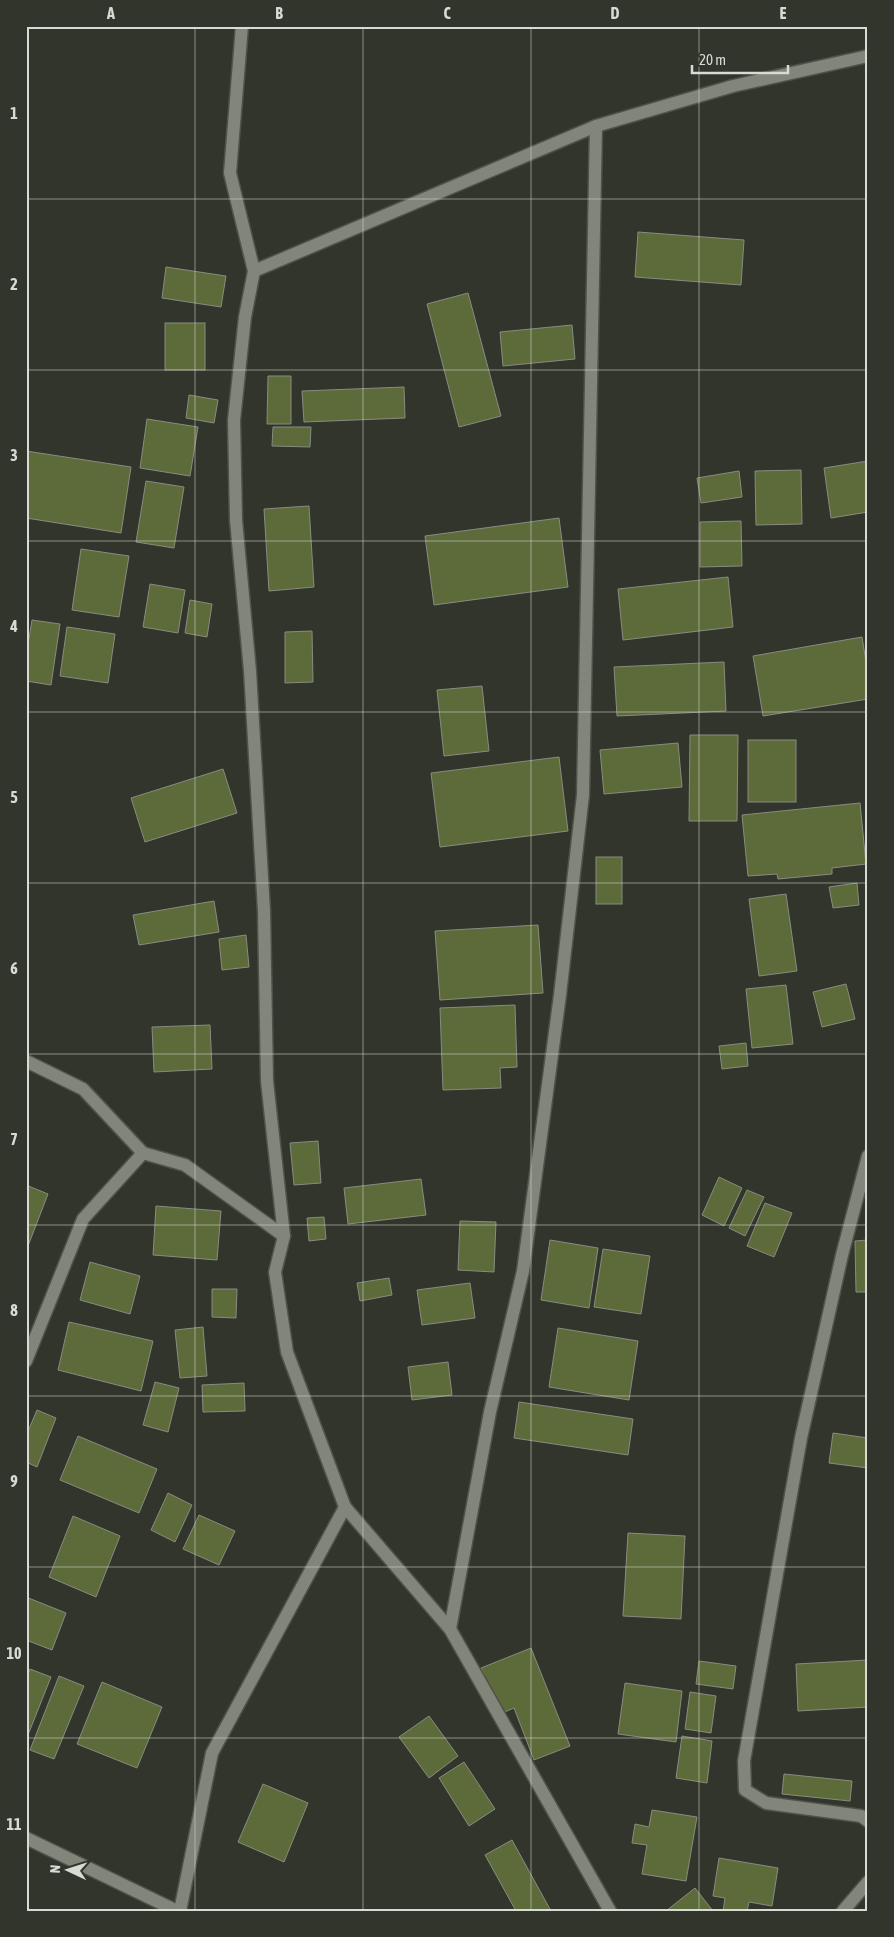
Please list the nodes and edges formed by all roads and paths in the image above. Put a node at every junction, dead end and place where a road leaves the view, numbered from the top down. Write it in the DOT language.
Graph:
graph roads {
  1 [pos="242,26"];
  2 [pos="868,56"];
  3 [pos="596,126"];
  4 [pos="254,271"];
  5 [pos="26,1061"];
  6 [pos="143,1153"];
  7 [pos="868,1156"];
  8 [pos="284,1236"];
  9 [pos="26,1361"];
  10 [pos="345,1507"];
  11 [pos="450,1629"];
  12 [pos="868,1821"];
  13 [pos="26,1838"];
  14 [pos="868,1882"];
  15 [pos="178,1911"];
  16 [pos="610,1911"];
  17 [pos="842,1911"];
  1 -- 4 [label="street"];
  2 -- 3 [label="street"];
  3 -- 4 [label="street"];
  3 -- 11 [label="street"];
  4 -- 8 [label="street"];
  5 -- 6 [label="street"];
  6 -- 8 [label="street"];
  6 -- 9 [label="street"];
  7 -- 12 [label="street"];
  8 -- 10 [label="street"];
  10 -- 11 [label="street"];
  10 -- 15 [label="street"];
  11 -- 16 [label="street"];
  13 -- 15 [label="street"];
  14 -- 17 [label="street"];
}
